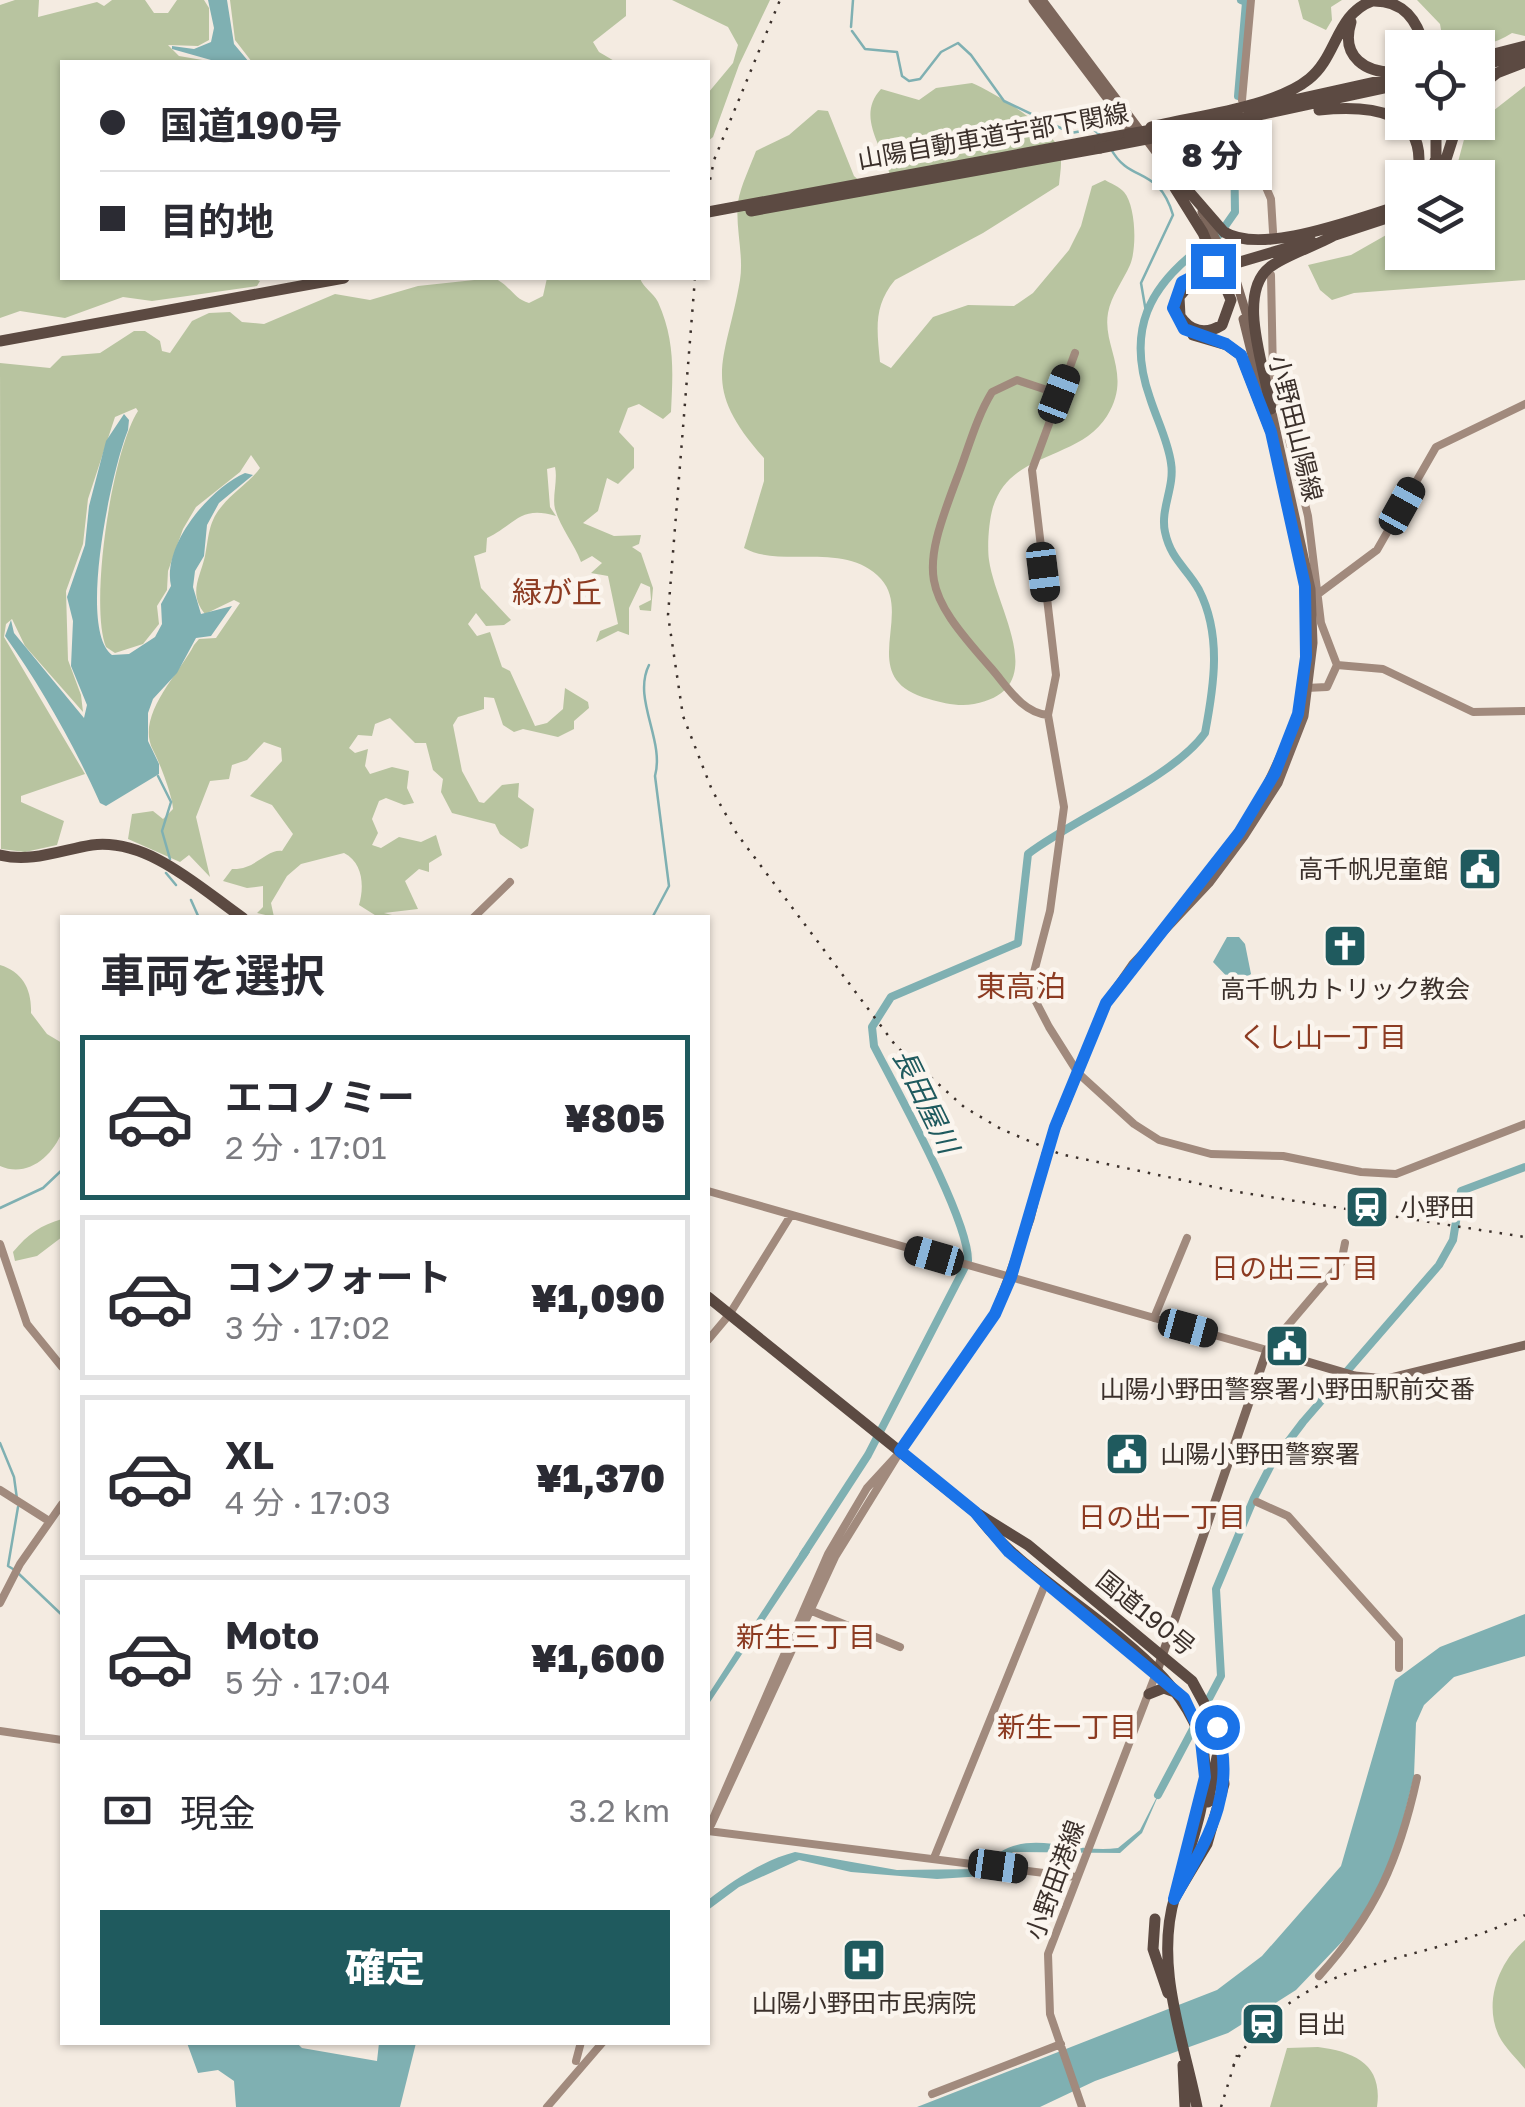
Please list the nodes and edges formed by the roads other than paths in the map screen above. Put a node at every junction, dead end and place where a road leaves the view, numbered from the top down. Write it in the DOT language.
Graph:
graph roads {
  1 [pos="1033,0"];
  2 [pos="1042,0"];
  3 [pos="1251,0"];
  4 [pos="1414,30"];
  5 [pos="1417,30"];
  6 [pos="1525,46"];
  7 [pos="1495,54"];
  8 [pos="1525,54"];
  9 [pos="1495,62"];
  10 [pos="1525,62"];
  11 [pos="1385,72"];
  12 [pos="1495,75"];
  13 [pos="1385,78"];
  14 [pos="1385,88"];
  15 [pos="1242,100"];
  16 [pos="1250,118"];
  17 [pos="1240,129"];
  18 [pos="1153,132"];
  19 [pos="1099,144"];
  20 [pos="1160,157"];
  21 [pos="1418,160"];
  22 [pos="1170,180"];
  23 [pos="1385,210"];
  24 [pos="712,215"];
  25 [pos="1385,217"];
  26 [pos="1334,230"];
  27 [pos="1273,232"];
  28 [pos="1214,268"];
  29 [pos="1272,275"];
  30 [pos="333,280"];
  31 [pos="0,341"];
  32 [pos="1075,353"];
  33 [pos="1059,394"];
  34 [pos="1525,404"];
  35 [pos="1271,408"];
  36 [pos="1271,432"];
  37 [pos="1318,594"];
  38 [pos="1337,665"];
  39 [pos="1307,688"];
  40 [pos="1525,711"];
  41 [pos="1048,716"];
  42 [pos="0,855"];
  43 [pos="510,882"];
  44 [pos="238,915"];
  45 [pos="475,915"];
  46 [pos="1078,1073"];
  47 [pos="1525,1124"];
  48 [pos="710,1192"];
  49 [pos="791,1215"];
  50 [pos="1187,1238"];
  51 [pos="1345,1243"];
  52 [pos="0,1244"];
  53 [pos="1011,1277"];
  54 [pos="710,1299"];
  55 [pos="729,1314"];
  56 [pos="1154,1318"];
  57 [pos="710,1338"];
  58 [pos="1525,1345"];
  59 [pos="1267,1350"];
  60 [pos="60,1364"];
  61 [pos="900,1451"];
  62 [pos="0,1490"];
  63 [pos="1257,1502"];
  64 [pos="60,1507"];
  65 [pos="975,1512"];
  66 [pos="49,1521"];
  67 [pos="1019,1538"];
  68 [pos="1009,1552"];
  69 [pos="1046,1582"];
  70 [pos="0,1603"];
  71 [pos="806,1609"];
  72 [pos="900,1648"];
  73 [pos="1164,1655"];
  74 [pos="1399,1668"];
  75 [pos="1157,1671"];
  76 [pos="1149,1694"];
  77 [pos="1201,1714"];
  78 [pos="0,1731"];
  79 [pos="60,1740"];
  80 [pos="1417,1778"];
  81 [pos="710,1825"];
  82 [pos="710,1830"];
  83 [pos="934,1858"];
  84 [pos="1076,1877"];
  85 [pos="1174,1899"];
  86 [pos="1155,1919"];
  87 [pos="1319,1976"];
  88 [pos="1174,2001"];
  89 [pos="580,2045"];
  90 [pos="600,2045"];
  91 [pos="1062,2046"];
  92 [pos="1186,2056"];
  93 [pos="576,2061"];
  94 [pos="932,2094"];
  95 [pos="547,2107"];
  96 [pos="1082,2107"];
  97 [pos="1185,2107"];
  98 [pos="1197,2107"];
  1 -- 22 [label="main road, 小野田山陽線"];
  2 -- 20 [label="main road, 小野田山陽線"];
  3 -- 15 [label="street"];
  4 -- 11 [label="highway"];
  5 -- 18 [label="highway"];
  6 -- 7 [label="highway"];
  8 -- 9 [label="highway"];
  10 -- 12 [label="highway"];
  13 -- 18 [label="highway, 山陽自動車道宇部下関線"];
  14 -- 16 [label="highway, 山陽自動車道宇部下関線"];
  16 -- 18 [label="highway, 山陽自動車道宇部下関線"];
  16 -- 21 [label="highway"];
  17 -- 27 [label="street"];
  18 -- 19 [label="highway, 山陽自動車道宇部下関線, bridge"];
  18 -- 19 [label="highway, 山陽自動車道宇部下関線, bridge"];
  19 -- 24 [label="highway, 山陽自動車道宇部下関線"];
  20 -- 26 [label="highway"];
  20 -- 35 [label="main road, 小野田山陽線"];
  22 -- 28 [label="highway"];
  22 -- 36 [label="main road, 小野田山陽線"];
  23 -- 26 [label="highway"];
  25 -- 26 [label="highway"];
  26 -- 28 [label="highway, bridge"];
  26 -- 35 [label="highway"];
  28 -- 36 [label="highway"];
  29 -- 37 [label="street"];
  30 -- 31 [label="highway"];
  32 -- 33 [label="street"];
  33 -- 41 [label="street"];
  33 -- 41 [label="street"];
  34 -- 37 [label="street"];
  35 -- 39 [label="main road, 小野田山陽線"];
  36 -- 39 [label="main road, 小野田山陽線"];
  37 -- 38 [label="street"];
  38 -- 39 [label="street"];
  38 -- 40 [label="street"];
  39 -- 46 [label="main road, 小野田山陽線"];
  41 -- 46 [label="street"];
  42 -- 44 [label="highway"];
  43 -- 45 [label="street"];
  46 -- 47 [label="street"];
  46 -- 53 [label="main road, 小野田山陽線, bridge"];
  48 -- 49 [label="street"];
  49 -- 53 [label="street"];
  49 -- 55 [label="street"];
  50 -- 56 [label="street"];
  51 -- 59 [label="street"];
  52 -- 60 [label="street"];
  53 -- 56 [label="street"];
  53 -- 61 [label="main road, 小野田山陽線"];
  54 -- 55 [label="highway, 国道190号"];
  55 -- 57 [label="street"];
  55 -- 61 [label="highway, 国道190号"];
  56 -- 59 [label="street"];
  58 -- 59 [label="main road"];
  59 -- 73 [label="main road"];
  61 -- 65 [label="highway, 国道190号"];
  61 -- 71 [label="street"];
  62 -- 66 [label="street"];
  63 -- 74 [label="street"];
  64 -- 66 [label="street"];
  65 -- 67 [label="highway, 国道190号"];
  65 -- 68 [label="highway, 国道190号"];
  66 -- 70 [label="street"];
  67 -- 68 [label="highway"];
  67 -- 73 [label="highway, 国道190号"];
  68 -- 69 [label="highway, 国道190号"];
  69 -- 75 [label="highway, 国道190号"];
  69 -- 83 [label="street"];
  71 -- 72 [label="street"];
  71 -- 81 [label="street"];
  73 -- 75 [label="main road"];
  73 -- 77 [label="highway, 国道190号"];
  75 -- 76 [label="street, 小野田港線"];
  75 -- 77 [label="highway, 国道190号"];
  76 -- 77 [label="highway"];
  76 -- 84 [label="street, 小野田港線"];
  77 -- 85 [label="highway, 国道190号"];
  77 -- 85 [label="highway, 国道190号"];
  78 -- 79 [label="street"];
  80 -- 87 [label="street"];
  82 -- 83 [label="street"];
  83 -- 84 [label="street"];
  84 -- 91 [label="street, 小野田港線"];
  85 -- 88 [label="highway, 国道190号"];
  86 -- 88 [label="highway"];
  88 -- 92 [label="highway, 国道190号"];
  89 -- 93 [label="street"];
  90 -- 95 [label="street"];
  91 -- 94 [label="street"];
  91 -- 96 [label="street, 小野田港線"];
  92 -- 97 [label="highway"];
  92 -- 98 [label="highway, 国道190号"];
}
